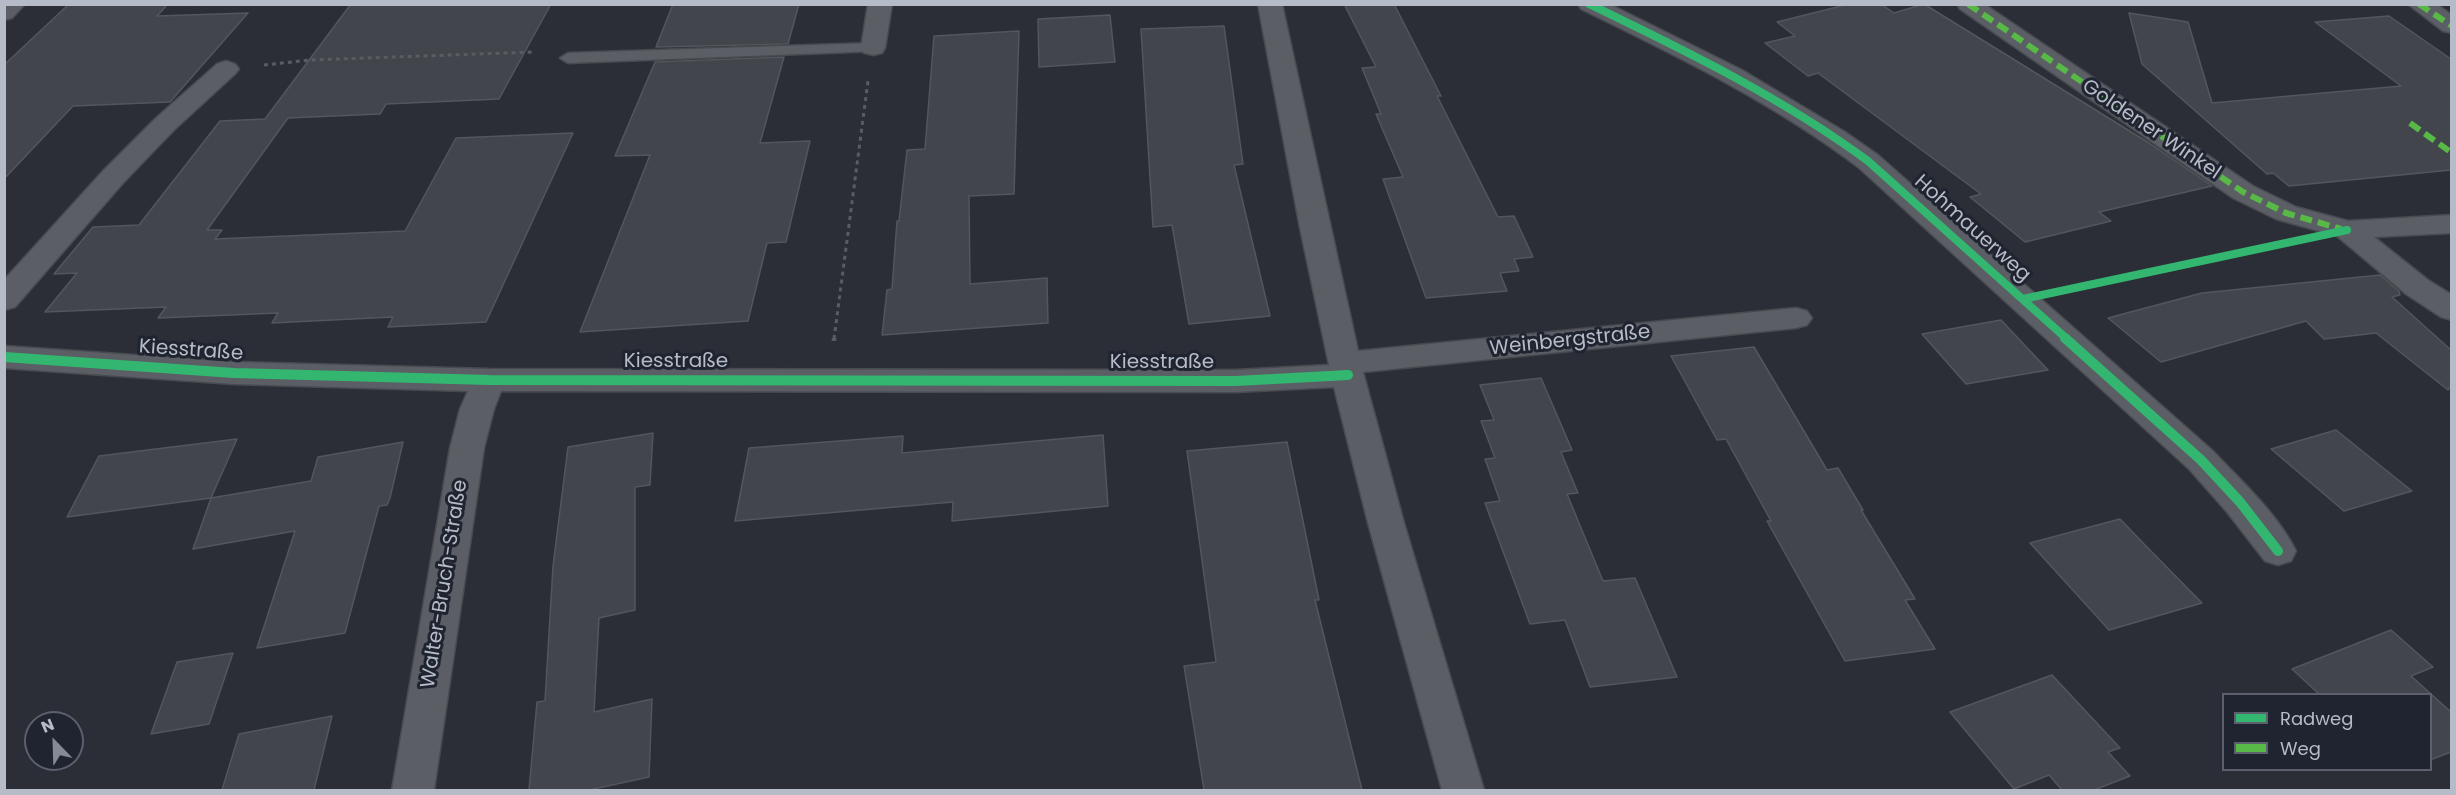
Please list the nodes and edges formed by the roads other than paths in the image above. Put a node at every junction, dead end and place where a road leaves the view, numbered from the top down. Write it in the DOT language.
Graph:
graph roads {
  1 [pos="14,4"];
  2 [pos="880,4"];
  3 [pos="1270,4"];
  4 [pos="1588,4"];
  5 [pos="1968,4"];
  6 [pos="2419,4"];
  7 [pos="4,13"];
  8 [pos="2451,26"];
  9 [pos="873,48"];
  10 [pos="568,58"];
  11 [pos="226,69"];
  12 [pos="2451,224"];
  13 [pos="2347,230"];
  14 [pos="4,300"];
  15 [pos="2451,310"];
  16 [pos="1796,318"];
  17 [pos="4,357"];
  18 [pos="1346,369"];
  19 [pos="489,380"];
  20 [pos="2278,551"];
  21 [pos="413,790"];
  22 [pos="1463,790"];
  1 -- 7 [label="street"];
  2 -- 9 [label="street"];
  3 -- 18 [label="street"];
  4 -- 20 [label="street, Hohmauerweg"];
  5 -- 13 [label="street, Goldener Winkel"];
  6 -- 8 [label="street"];
  9 -- 10 [label="lane"];
  11 -- 14 [label="street"];
  12 -- 13 [label="street"];
  13 -- 15 [label="street"];
  16 -- 18 [label="street, Weinbergstraße"];
  17 -- 19 [label="street, Kiesstraße"];
  18 -- 19 [label="street, Kiesstraße"];
  18 -- 22 [label="street"];
  19 -- 21 [label="street, Walter-Bruch-Straße"];
}
